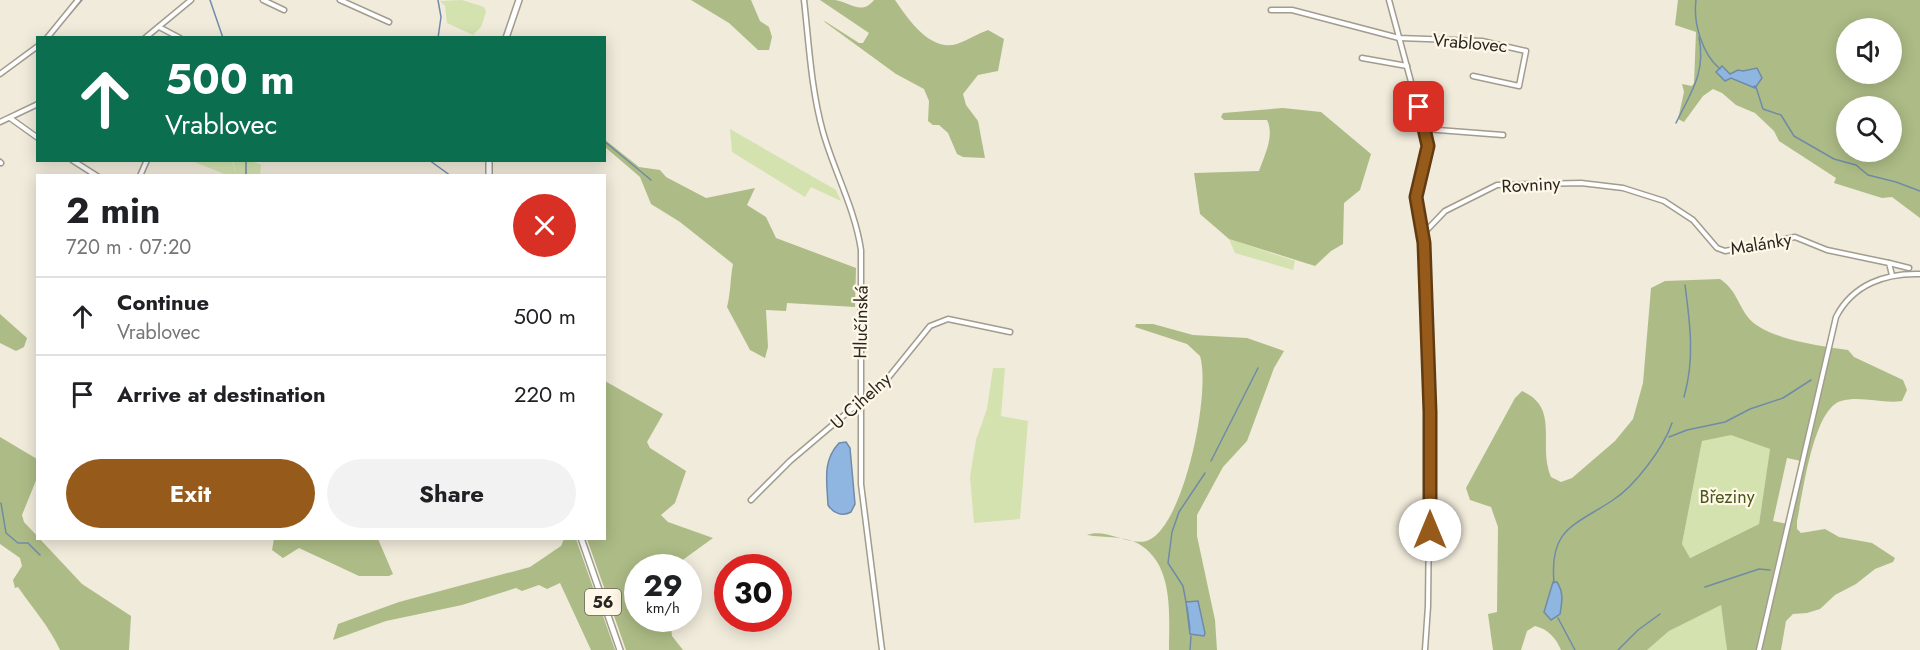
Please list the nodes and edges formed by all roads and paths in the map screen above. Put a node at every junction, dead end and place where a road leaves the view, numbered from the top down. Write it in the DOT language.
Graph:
graph roads {
  1 [pos="78,0"];
  2 [pos="191,0"];
  3 [pos="263,0"];
  4 [pos="340,0"];
  5 [pos="519,0"];
  6 [pos="804,0"];
  7 [pos="1389,0"];
  8 [pos="284,10"];
  9 [pos="1271,10"];
  10 [pos="388,22"];
  11 [pos="159,27"];
  12 [pos="49,36"];
  13 [pos="148,36"];
  14 [pos="176,36"];
  15 [pos="507,36"];
  16 [pos="1400,38"];
  17 [pos="36,47"];
  18 [pos="1362,58"];
  19 [pos="1407,66"];
  20 [pos="0,74"];
  21 [pos="1473,76"];
  22 [pos="36,105"];
  23 [pos="10,118"];
  24 [pos="0,122"];
  25 [pos="1425,129"];
  26 [pos="1503,135"];
  27 [pos="36,137"];
  28 [pos="75,162"];
  29 [pos="94,174"];
  30 [pos="1672,205"];
  31 [pos="1424,232"];
  32 [pos="1889,263"];
  33 [pos="1909,268"];
  34 [pos="1920,274"];
  35 [pos="1892,275"];
  36 [pos="1010,332"];
  37 [pos="860,400"];
  38 [pos="751,500"];
  39 [pos="582,540"];
  40 [pos="620,650"];
  41 [pos="882,650"];
  42 [pos="1425,650"];
  43 [pos="1759,650"];
  1 -- 12 [label="street"];
  2 -- 11 [label="street"];
  3 -- 8 [label="street"];
  4 -- 10 [label="street"];
  5 -- 15 [label="main road"];
  6 -- 37 [label="street, Hlučínská"];
  7 -- 16 [label="street"];
  9 -- 16 [label="street, Vrablovec"];
  11 -- 13 [label="street"];
  11 -- 14 [label="street"];
  16 -- 19 [label="street"];
  16 -- 21 [label="street, Vrablovec"];
  17 -- 20 [label="street"];
  18 -- 19 [label="street"];
  19 -- 25 [label="street"];
  22 -- 23 [label="street"];
  23 -- 24 [label="street"];
  23 -- 27 [label="street"];
  25 -- 26 [label="street"];
  25 -- 31 [label="street"];
  28 -- 29 [label="street"];
  30 -- 31 [label="street, Rovniny"];
  30 -- 32 [label="street, Malánky"];
  31 -- 42 [label="street"];
  32 -- 33 [label="street"];
  32 -- 35 [label="street"];
  34 -- 35 [label="street"];
  35 -- 43 [label="street"];
  36 -- 37 [label="street, U Cihelny"];
  37 -- 38 [label="street, U Cihelny"];
  37 -- 41 [label="street, Hlučínská"];
  39 -- 40 [label="main road, 56"];
}
